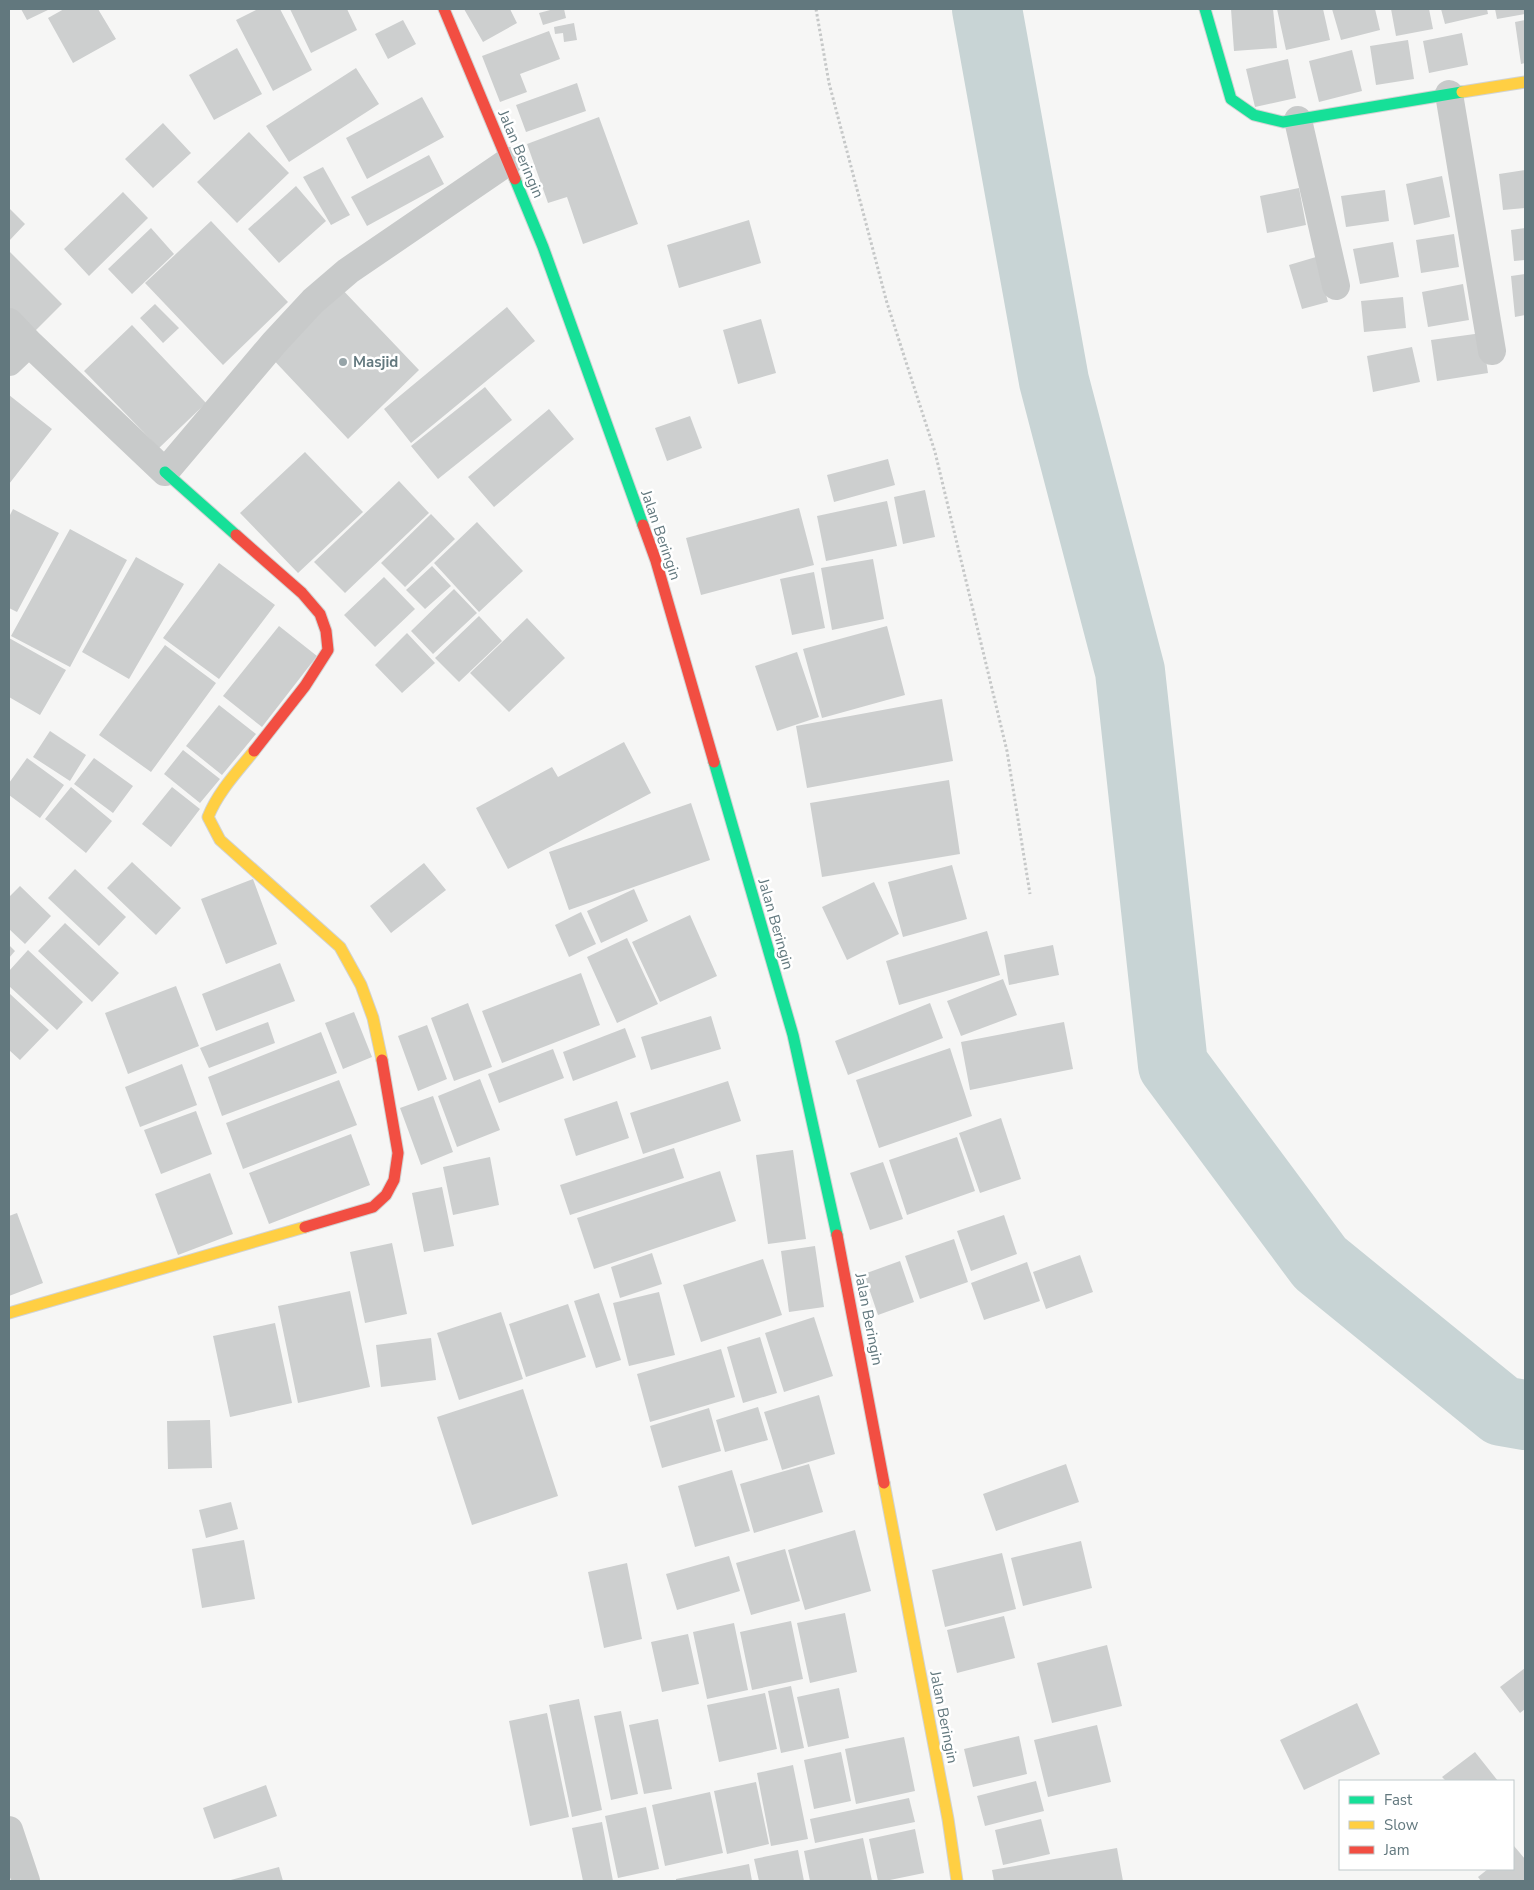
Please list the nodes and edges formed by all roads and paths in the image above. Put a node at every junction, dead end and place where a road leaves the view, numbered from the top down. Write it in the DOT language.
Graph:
graph roads {
  1 [pos="444,9"];
  2 [pos="816,9"];
  3 [pos="1205,9"];
  4 [pos="1525,82"];
  5 [pos="1449,94"];
  6 [pos="1298,120"];
  7 [pos="509,161"];
  8 [pos="1336,286"];
  9 [pos="9,322"];
  10 [pos="30,343"];
  11 [pos="1492,351"];
  12 [pos="9,362"];
  13 [pos="165,472"];
  14 [pos="1030,894"];
  15 [pos="9,1313"];
  16 [pos="9,1830"];
  17 [pos="26,1881"];
  18 [pos="958,1881"];
  1 -- 7 [label="street, Jalan Beringin"];
  2 -- 14 [label="path"];
  3 -- 6 [label="street"];
  4 -- 5 [label="street"];
  5 -- 6 [label="street"];
  5 -- 11 [label="street"];
  6 -- 8 [label="street"];
  7 -- 13 [label="street"];
  7 -- 18 [label="street, Jalan Beringin"];
  9 -- 10 [label="street"];
  10 -- 12 [label="street"];
  10 -- 13 [label="street"];
  13 -- 15 [label="street"];
  16 -- 17 [label="street"];
}
